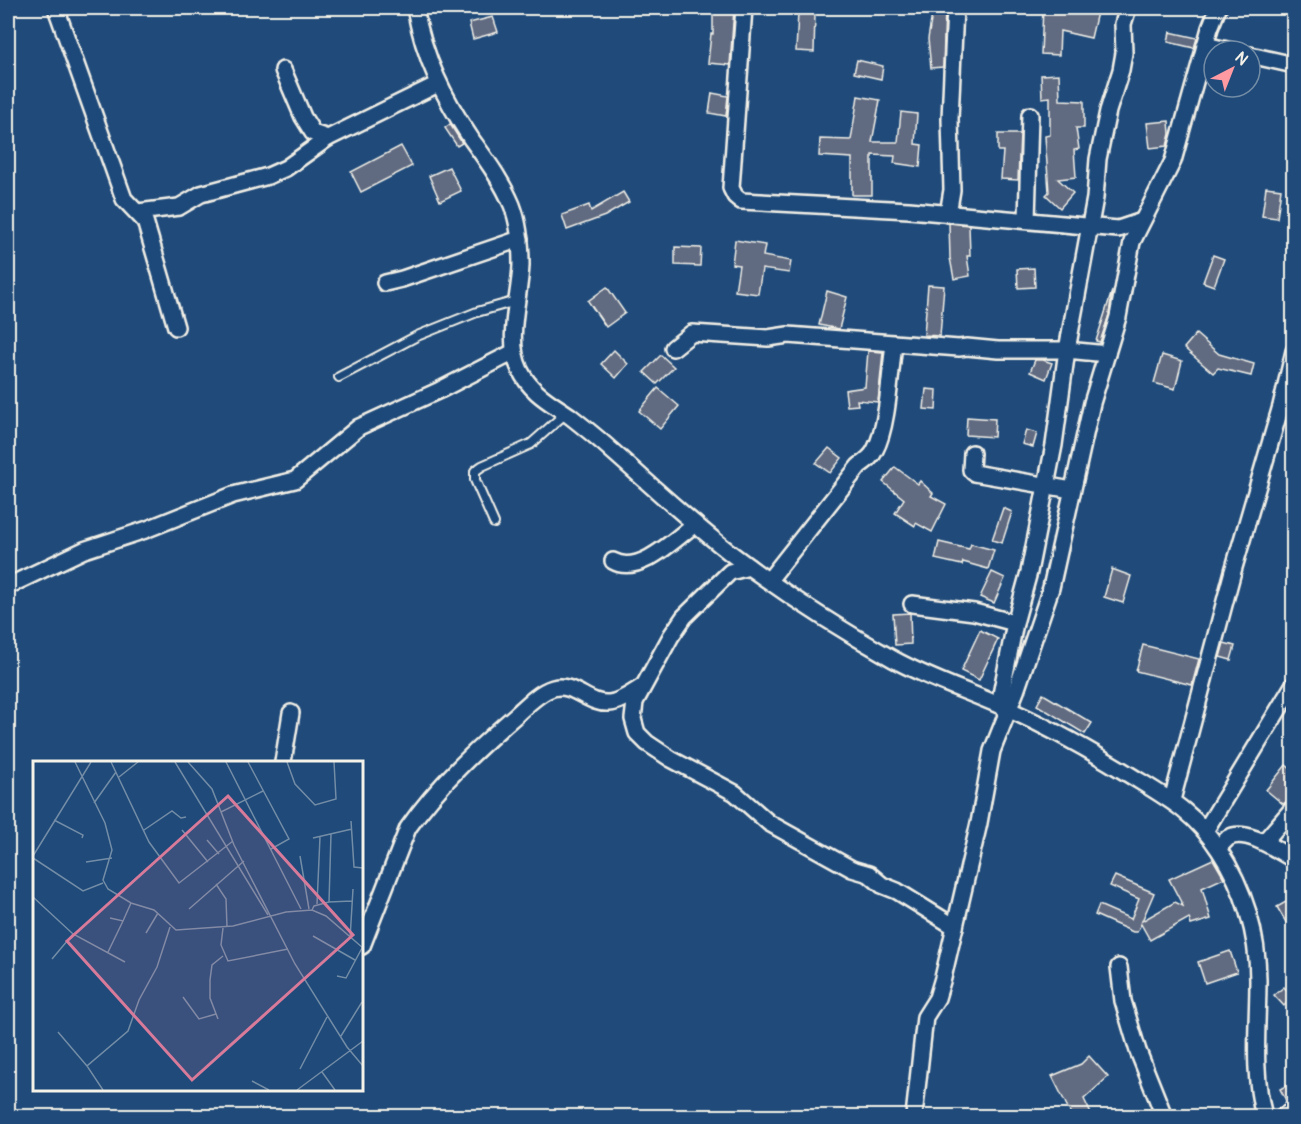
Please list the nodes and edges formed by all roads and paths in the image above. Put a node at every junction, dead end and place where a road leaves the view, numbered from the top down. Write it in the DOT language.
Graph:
graph roads {
  1 [pos="56,8"];
  2 [pos="415,8"];
  3 [pos="744,8"];
  4 [pos="955,8"];
  5 [pos="1128,8"];
  6 [pos="1218,8"];
  7 [pos="1207,39"];
  8 [pos="1202,56"];
  9 [pos="1262,58"];
  10 [pos="1293,64"];
  11 [pos="283,70"];
  12 [pos="438,84"];
  13 [pos="1030,115"];
  14 [pos="328,138"];
  15 [pos="138,212"];
  16 [pos="948,214"];
  17 [pos="1027,220"];
  18 [pos="1142,221"];
  19 [pos="1090,226"];
  20 [pos="1118,229"];
  21 [pos="520,239"];
  22 [pos="1132,242"];
  23 [pos="385,283"];
  24 [pos="516,302"];
  25 [pos="176,327"];
  26 [pos="894,344"];
  27 [pos="673,348"];
  28 [pos="1067,350"];
  29 [pos="1293,351"];
  30 [pos="514,352"];
  31 [pos="1107,354"];
  32 [pos="339,377"];
  33 [pos="1287,408"];
  34 [pos="566,413"];
  35 [pos="972,453"];
  36 [pos="1047,486"];
  37 [pos="1072,490"];
  38 [pos="494,523"];
  39 [pos="695,524"];
  40 [pos="730,553"];
  41 [pos="614,561"];
  42 [pos="749,567"];
  43 [pos="730,572"];
  44 [pos="769,580"];
  45 [pos="8,586"];
  46 [pos="912,604"];
  47 [pos="1015,623"];
  48 [pos="1293,684"];
  49 [pos="642,687"];
  50 [pos="1004,707"];
  51 [pos="291,713"];
  52 [pos="283,761"];
  53 [pos="1172,800"];
  54 [pos="1293,807"];
  55 [pos="1205,831"];
  56 [pos="1264,842"];
  57 [pos="1218,848"];
  58 [pos="1293,860"];
  59 [pos="960,905"];
  60 [pos="938,916"];
  61 [pos="365,925"];
  62 [pos="955,927"];
  63 [pos="1119,968"];
  64 [pos="1293,1109"];
  65 [pos="914,1116"];
  66 [pos="1164,1116"];
  67 [pos="1264,1116"];
  68 [pos="1284,1116"];
  1 -- 15 [label="street"];
  2 -- 12 [label="street"];
  3 -- 16 [label="street"];
  4 -- 16 [label="street"];
  5 -- 19 [label="street"];
  6 -- 7 [label="street"];
  8 -- 18 [label="street"];
  9 -- 10 [label="street"];
  11 -- 14 [label="street"];
  12 -- 14 [label="street"];
  12 -- 21 [label="street"];
  13 -- 17 [label="street"];
  14 -- 15 [label="street"];
  15 -- 25 [label="street"];
  16 -- 17 [label="street"];
  17 -- 19 [label="street"];
  18 -- 20 [label="street"];
  18 -- 22 [label="street"];
  19 -- 20 [label="street"];
  19 -- 28 [label="street"];
  20 -- 22 [label="street"];
  21 -- 23 [label="street"];
  21 -- 24 [label="street"];
  22 -- 31 [label="street"];
  24 -- 30 [label="street"];
  24 -- 32 [label="lane"];
  26 -- 27 [label="street"];
  26 -- 28 [label="street"];
  26 -- 44 [label="street"];
  28 -- 31 [label="street"];
  28 -- 36 [label="street"];
  29 -- 33 [label="street"];
  30 -- 34 [label="street"];
  30 -- 45 [label="street"];
  31 -- 37 [label="street"];
  33 -- 53 [label="street"];
  34 -- 38 [label="lane"];
  34 -- 39 [label="street"];
  35 -- 36 [label="street"];
  36 -- 37 [label="street"];
  36 -- 47 [label="street"];
  37 -- 50 [label="street"];
  39 -- 40 [label="street"];
  39 -- 41 [label="street"];
  40 -- 42 [label="street"];
  40 -- 43 [label="street"];
  42 -- 43 [label="street"];
  42 -- 44 [label="street"];
  43 -- 49 [label="street"];
  44 -- 50 [label="street"];
  46 -- 47 [label="street"];
  47 -- 50 [label="street"];
  48 -- 55 [label="street"];
  49 -- 60 [label="street"];
  49 -- 61 [label="street"];
  50 -- 53 [label="street"];
  50 -- 59 [label="street"];
  51 -- 52 [label="street"];
  53 -- 55 [label="street"];
  54 -- 56 [label="street"];
  55 -- 57 [label="street"];
  56 -- 57 [label="street"];
  56 -- 58 [label="street"];
  57 -- 67 [label="street"];
  59 -- 60 [label="street"];
  59 -- 62 [label="street"];
  60 -- 62 [label="street"];
  62 -- 65 [label="street"];
  63 -- 66 [label="street"];
  64 -- 68 [label="street"];
}
